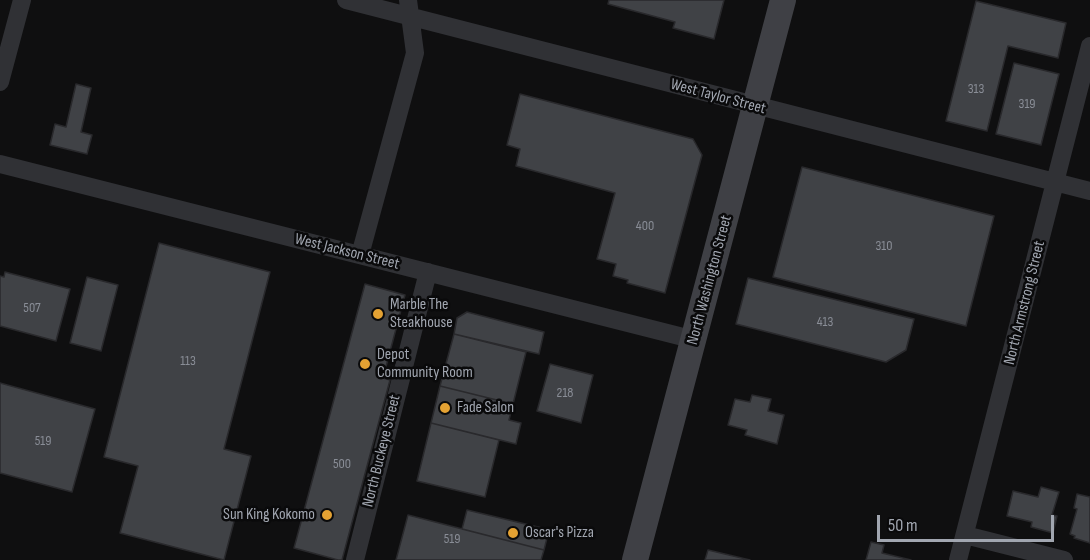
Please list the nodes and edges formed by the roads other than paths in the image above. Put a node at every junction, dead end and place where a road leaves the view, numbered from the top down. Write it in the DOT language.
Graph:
graph roads {
  1 [pos="22,0"];
  2 [pos="346,0"];
  3 [pos="783,0"];
  4 [pos="409,8"];
  5 [pos="1090,46"];
  6 [pos="0,82"];
  7 [pos="755,106"];
  8 [pos="0,164"];
  9 [pos="1056,183"];
  10 [pos="1090,191"];
  11 [pos="360,255"];
  12 [pos="428,272"];
  13 [pos="695,340"];
  14 [pos="965,535"];
  15 [pos="355,560"];
  16 [pos="635,560"];
  17 [pos="958,560"];
  18 [pos="1064,560"];
  1 -- 6 [label="street"];
  2 -- 4 [label="street, West Taylor Street"];
  3 -- 7 [label="main road, North Washington Street"];
  4 -- 7 [label="street, West Taylor Street"];
  4 -- 11 [label="street"];
  5 -- 9 [label="street, North Armstrong Street"];
  7 -- 9 [label="street, West Taylor Street"];
  7 -- 13 [label="main road, North Washington Street"];
  8 -- 11 [label="street, West Jackson Street"];
  9 -- 10 [label="street, West Taylor Street"];
  9 -- 14 [label="street, North Armstrong Street"];
  11 -- 12 [label="street, West Jackson Street"];
  12 -- 13 [label="street, West Jackson Street"];
  12 -- 15 [label="street, North Buckeye Street"];
  13 -- 16 [label="main road, North Washington Street"];
  14 -- 17 [label="street, North Armstrong Street"];
  14 -- 18 [label="street"];
}
